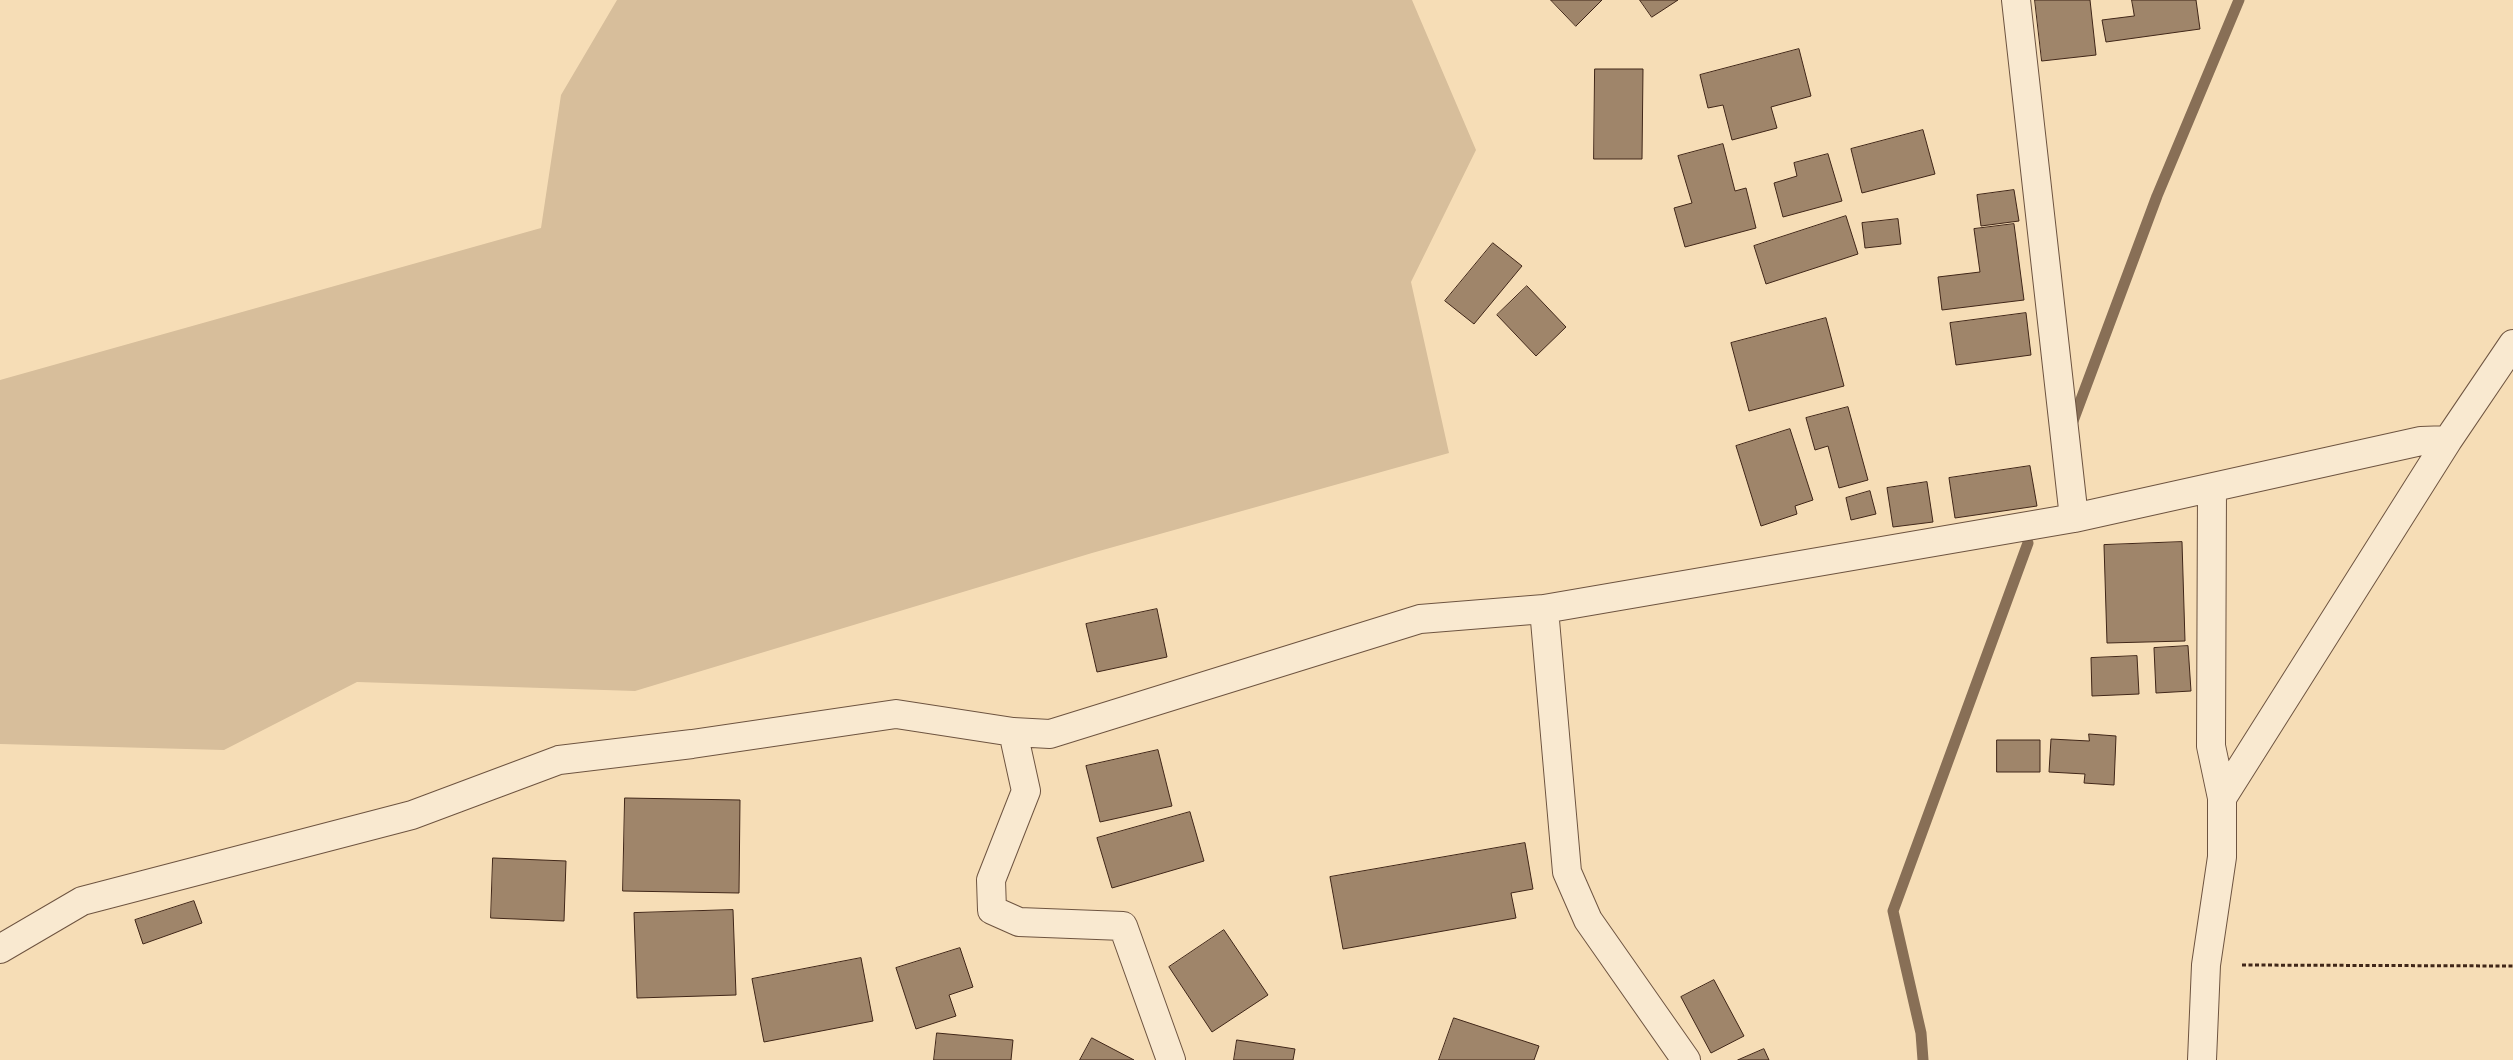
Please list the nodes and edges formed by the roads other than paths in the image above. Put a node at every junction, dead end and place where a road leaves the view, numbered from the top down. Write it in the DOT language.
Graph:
graph roads {
  1 [pos="2016,0"];
  2 [pos="2513,344"];
  3 [pos="2448,440"];
  4 [pos="2212,488"];
  5 [pos="2074,518"];
  6 [pos="1544,609"];
  7 [pos="1014,732"];
  8 [pos="2222,798"];
  9 [pos="0,949"];
  10 [pos="1171,1060"];
  11 [pos="1686,1060"];
  12 [pos="2202,1060"];
  1 -- 5 [label="street"];
  2 -- 3 [label="street"];
  3 -- 4 [label="street"];
  3 -- 8 [label="street"];
  4 -- 5 [label="street"];
  4 -- 8 [label="street"];
  5 -- 6 [label="street"];
  6 -- 7 [label="street"];
  6 -- 11 [label="street"];
  7 -- 9 [label="street"];
  7 -- 10 [label="street"];
  8 -- 12 [label="street"];
}
